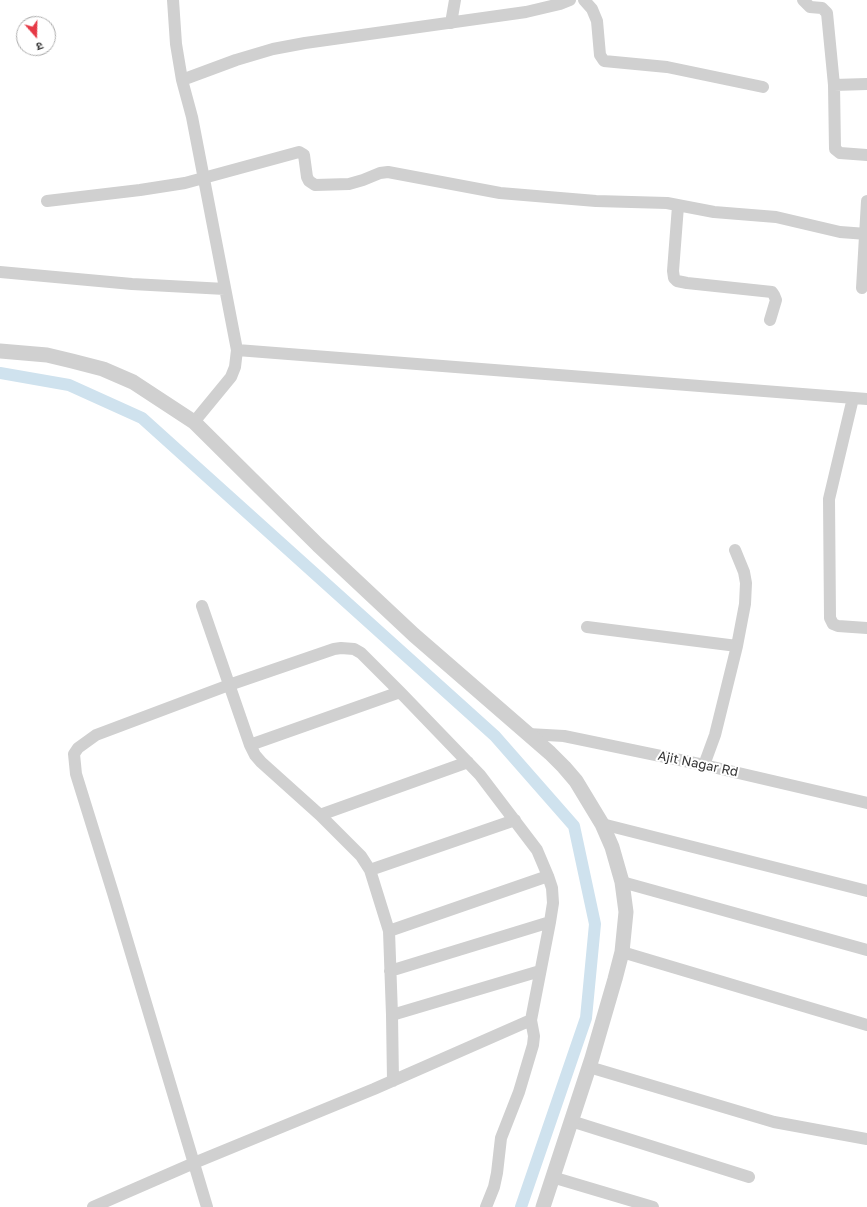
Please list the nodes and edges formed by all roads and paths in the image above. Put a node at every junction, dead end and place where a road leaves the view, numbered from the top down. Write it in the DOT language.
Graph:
graph roads {
  1 [pos="173,0"];
  2 [pos="455,0"];
  3 [pos="570,0"];
  4 [pos="584,0"];
  5 [pos="804,0"];
  6 [pos="451,23"];
  7 [pos="182,80"];
  8 [pos="867,84"];
  9 [pos="834,85"];
  10 [pos="763,87"];
  11 [pos="867,155"];
  12 [pos="204,178"];
  13 [pos="47,201"];
  14 [pos="867,201"];
  15 [pos="678,206"];
  16 [pos="866,234"];
  17 [pos="0,272"];
  18 [pos="862,288"];
  19 [pos="225,289"];
  20 [pos="770,320"];
  21 [pos="237,350"];
  22 [pos="0,351"];
  23 [pos="853,398"];
  24 [pos="867,399"];
  25 [pos="194,422"];
  26 [pos="735,550"];
  27 [pos="202,606"];
  28 [pos="587,626"];
  29 [pos="867,628"];
  30 [pos="738,646"];
  31 [pos="229,685"];
  32 [pos="400,692"];
  33 [pos="528,734"];
  34 [pos="250,744"];
  35 [pos="468,762"];
  36 [pos="704,765"];
  37 [pos="867,803"];
  38 [pos="320,815"];
  39 [pos="515,820"];
  40 [pos="602,824"];
  41 [pos="370,870"];
  42 [pos="548,876"];
  43 [pos="622,882"];
  44 [pos="867,891"];
  45 [pos="550,922"];
  46 [pos="389,931"];
  47 [pos="867,950"];
  48 [pos="622,952"];
  49 [pos="390,971"];
  50 [pos="540,971"];
  51 [pos="392,1015"];
  52 [pos="531,1020"];
  53 [pos="867,1025"];
  54 [pos="589,1067"];
  55 [pos="393,1081"];
  56 [pos="571,1120"];
  57 [pos="867,1139"];
  58 [pos="194,1163"];
  59 [pos="552,1177"];
  60 [pos="749,1177"];
  61 [pos="93,1207"];
  62 [pos="207,1207"];
  63 [pos="486,1207"];
  64 [pos="543,1207"];
  65 [pos="653,1207"];
  1 -- 7 [label="street"];
  2 -- 6 [label="street"];
  3 -- 6 [label="street"];
  4 -- 10 [label="street"];
  5 -- 9 [label="street"];
  6 -- 7 [label="street"];
  7 -- 12 [label="street"];
  8 -- 9 [label="street"];
  9 -- 11 [label="street"];
  12 -- 13 [label="street"];
  12 -- 15 [label="street"];
  12 -- 19 [label="street"];
  14 -- 16 [label="street"];
  15 -- 16 [label="street"];
  15 -- 20 [label="street"];
  16 -- 18 [label="street"];
  17 -- 19 [label="street"];
  19 -- 21 [label="street"];
  21 -- 23 [label="street"];
  21 -- 25 [label="street"];
  22 -- 25 [label="street"];
  23 -- 24 [label="street"];
  23 -- 29 [label="street"];
  25 -- 33 [label="street"];
  26 -- 30 [label="street"];
  27 -- 31 [label="street"];
  28 -- 30 [label="street"];
  30 -- 36 [label="street"];
  31 -- 32 [label="street"];
  31 -- 34 [label="street"];
  31 -- 58 [label="street"];
  32 -- 34 [label="street"];
  32 -- 35 [label="street"];
  33 -- 36 [label="street, Ajit Nagar Rd"];
  33 -- 40 [label="street"];
  34 -- 38 [label="street"];
  35 -- 38 [label="street"];
  35 -- 39 [label="street"];
  36 -- 37 [label="street, Ajit Nagar Rd"];
  38 -- 41 [label="street"];
  39 -- 41 [label="street"];
  39 -- 42 [label="street"];
  40 -- 43 [label="street"];
  40 -- 44 [label="street"];
  41 -- 46 [label="street"];
  42 -- 45 [label="street"];
  42 -- 46 [label="street"];
  43 -- 47 [label="street"];
  43 -- 48 [label="street"];
  45 -- 49 [label="street"];
  45 -- 50 [label="street"];
  46 -- 49 [label="street"];
  48 -- 53 [label="street"];
  48 -- 54 [label="street"];
  49 -- 51 [label="street"];
  50 -- 51 [label="street"];
  50 -- 52 [label="street"];
  51 -- 55 [label="street"];
  52 -- 55 [label="street"];
  52 -- 63 [label="street"];
  54 -- 56 [label="street"];
  54 -- 57 [label="street"];
  55 -- 58 [label="street"];
  56 -- 59 [label="street"];
  56 -- 60 [label="street"];
  58 -- 61 [label="street"];
  58 -- 62 [label="street"];
  59 -- 64 [label="street"];
  59 -- 65 [label="street"];
}
